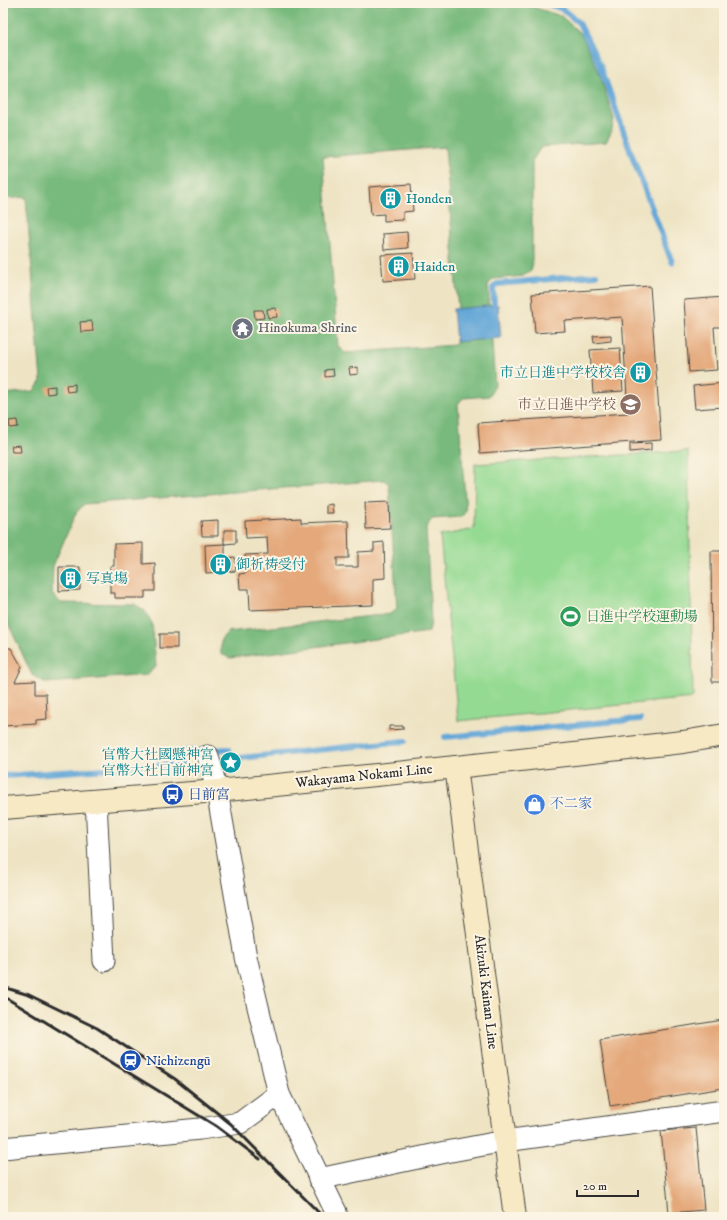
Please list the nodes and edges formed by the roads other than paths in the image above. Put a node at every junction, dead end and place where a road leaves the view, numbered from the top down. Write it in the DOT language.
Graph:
graph roads {
  1 [pos="724,735"];
  2 [pos="208,756"];
  3 [pos="456,767"];
  4 [pos="217,791"];
  5 [pos="96,801"];
  6 [pos="3,808"];
  7 [pos="104,961"];
  8 [pos="279,1094"];
  9 [pos="724,1110"];
  10 [pos="505,1141"];
  11 [pos="3,1148"];
  12 [pos="319,1179"];
  13 [pos="337,1217"];
  14 [pos="515,1217"];
  1 -- 3 [label="main road, Wakayama Nokami Line"];
  2 -- 4 [label="street"];
  3 -- 4 [label="main road, Wakayama Nokami Line"];
  3 -- 10 [label="main road, Akizuki Kainan Line"];
  4 -- 5 [label="main road, Wakayama Nokami Line"];
  4 -- 8 [label="street"];
  5 -- 6 [label="main road, Wakayama Nokami Line"];
  5 -- 7 [label="street"];
  8 -- 11 [label="street"];
  8 -- 12 [label="street"];
  9 -- 10 [label="street"];
  10 -- 12 [label="street"];
  10 -- 14 [label="main road, Akizuki Kainan Line"];
  12 -- 13 [label="street"];
}
